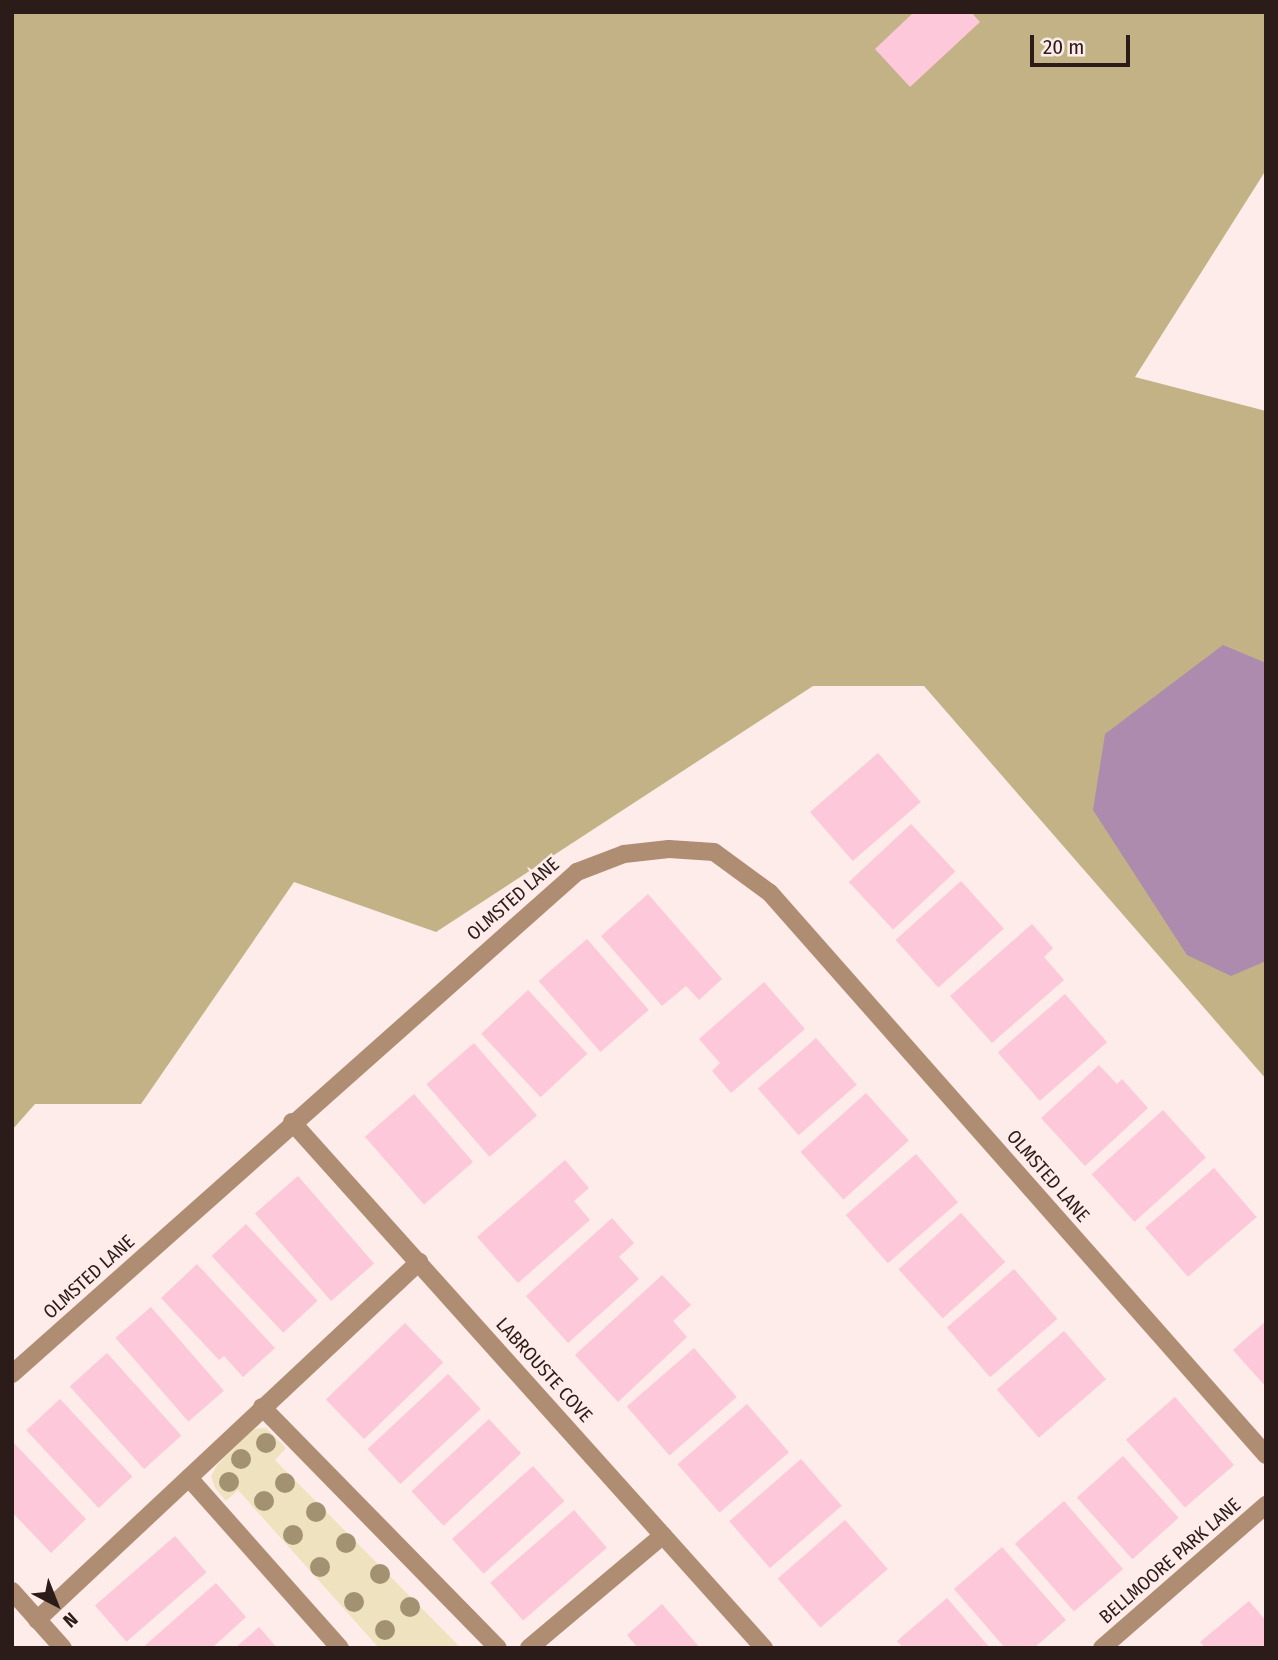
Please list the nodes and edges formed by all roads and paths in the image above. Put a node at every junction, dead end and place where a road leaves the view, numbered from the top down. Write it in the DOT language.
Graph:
graph roads {
  1 [pos="292,1122"];
  2 [pos="419,1262"];
  3 [pos="12,1374"];
  4 [pos="262,1407"];
  5 [pos="1266,1455"];
  6 [pos="189,1478"];
  7 [pos="1266,1505"];
  8 [pos="663,1535"];
  9 [pos="12,1591"];
  10 [pos="37,1620"];
  11 [pos="63,1648"];
  12 [pos="341,1648"];
  13 [pos="498,1648"];
  14 [pos="529,1648"];
  15 [pos="764,1648"];
  16 [pos="1102,1648"];
  1 -- 2 [label="street, LABROUSTE COVE"];
  1 -- 3 [label="street, OLMSTED LANE"];
  1 -- 5 [label="street, OLMSTED LANE"];
  2 -- 4 [label="street"];
  2 -- 8 [label="street, LABROUSTE COVE"];
  4 -- 6 [label="street"];
  4 -- 13 [label="street"];
  6 -- 10 [label="street"];
  6 -- 12 [label="street"];
  7 -- 16 [label="street, BELLMOORE PARK LANE"];
  8 -- 14 [label="street"];
  8 -- 15 [label="street, LABROUSTE COVE"];
  9 -- 10 [label="street"];
  10 -- 11 [label="street"];
}
